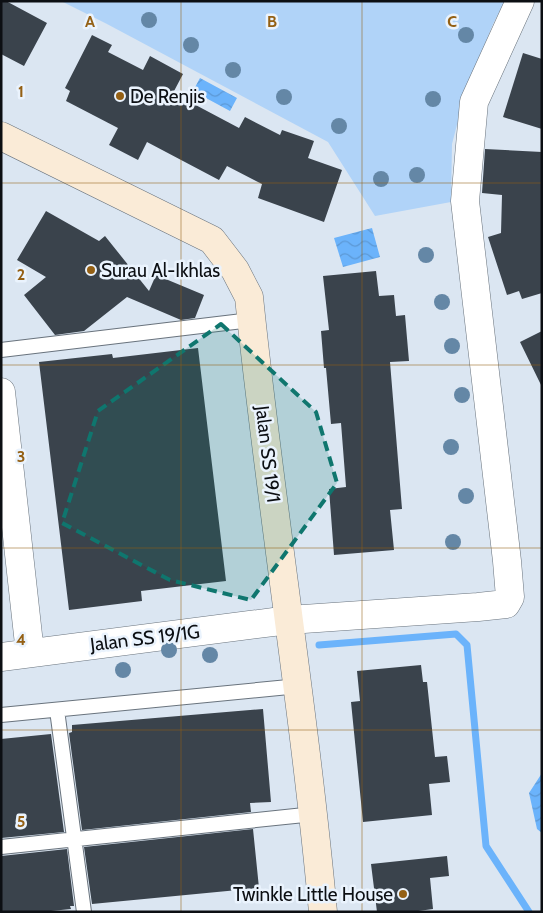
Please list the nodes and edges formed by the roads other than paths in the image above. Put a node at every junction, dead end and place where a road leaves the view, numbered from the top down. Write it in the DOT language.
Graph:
graph roads {
  1 [pos="520,1"];
  2 [pos="1,136"];
  3 [pos="251,320"];
  4 [pos="1,350"];
  5 [pos="2,402"];
  6 [pos="289,620"];
  7 [pos="30,653"];
  8 [pos="1,657"];
  9 [pos="298,686"];
  10 [pos="57,710"];
  11 [pos="1,715"];
  12 [pos="314,814"];
  13 [pos="74,839"];
  14 [pos="1,847"];
  15 [pos="84,912"];
  16 [pos="323,912"];
  1 -- 6 [label="street, Jalan SS 19/1G"];
  2 -- 3 [label="street, Jalan SS 19/1"];
  3 -- 4 [label="lane"];
  3 -- 6 [label="street, Jalan SS 19/1"];
  5 -- 7 [label="street"];
  6 -- 7 [label="street, Jalan SS 19/1G"];
  6 -- 9 [label="street, Jalan SS 19/1"];
  7 -- 8 [label="street, Jalan SS 19/1G"];
  9 -- 10 [label="lane"];
  9 -- 12 [label="street, Jalan SS 19/1"];
  10 -- 11 [label="lane"];
  10 -- 13 [label="lane"];
  12 -- 13 [label="lane"];
  12 -- 16 [label="street, Jalan SS 19/1"];
  13 -- 14 [label="lane"];
  13 -- 15 [label="lane"];
}
